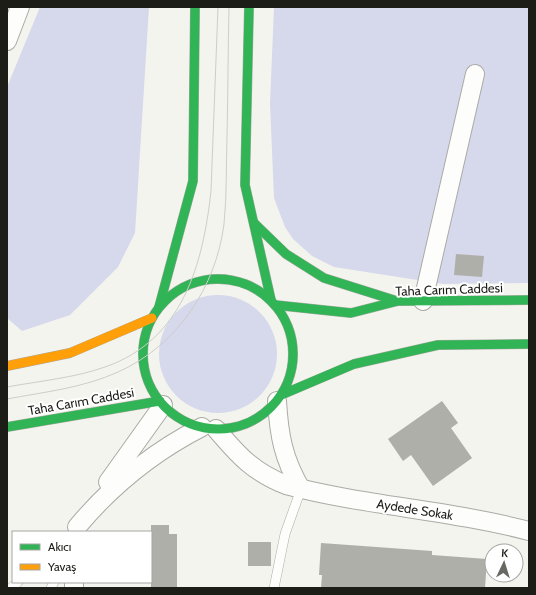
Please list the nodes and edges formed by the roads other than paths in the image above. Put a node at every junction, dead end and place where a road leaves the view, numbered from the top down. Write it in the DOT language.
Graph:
graph roads {
  1 [pos="20,7"];
  2 [pos="194,7"];
  3 [pos="249,7"];
  4 [pos="7,41"];
  5 [pos="475,74"];
  6 [pos="254,223"];
  7 [pos="529,300"];
  8 [pos="398,301"];
  9 [pos="423,301"];
  10 [pos="273,302"];
  11 [pos="159,307"];
  12 [pos="152,318"];
  13 [pos="529,344"];
  14 [pos="7,366"];
  15 [pos="279,398"];
  16 [pos="162,403"];
  17 [pos="7,427"];
  18 [pos="209,428"];
  19 [pos="301,489"];
  20 [pos="75,531"];
  21 [pos="529,531"];
  22 [pos="274,588"];
  1 -- 4 [label="street"];
  2 -- 11 [label="main road"];
  3 -- 6 [label="main road"];
  5 -- 9 [label="street"];
  6 -- 8 [label="main road"];
  6 -- 10 [label="main road"];
  7 -- 9 [label="main road, Taha Carım Caddesi"];
  8 -- 9 [label="main road, Taha Carım Caddesi"];
  8 -- 10 [label="main road, Taha Carım Caddesi"];
  10 -- 11 [label="main road"];
  10 -- 15 [label="main road"];
  11 -- 12 [label="main road"];
  12 -- 14 [label="main road"];
  12 -- 16 [label="main road"];
  13 -- 15 [label="main road"];
  15 -- 18 [label="main road"];
  15 -- 19 [label="street"];
  16 -- 17 [label="main road, Taha Carım Caddesi"];
  16 -- 18 [label="main road"];
  16 -- 20 [label="street"];
  18 -- 19 [label="street, Aydede Sokak"];
  18 -- 20 [label="street"];
  19 -- 21 [label="street, Aydede Sokak"];
  19 -- 22 [label="lane"];
}
